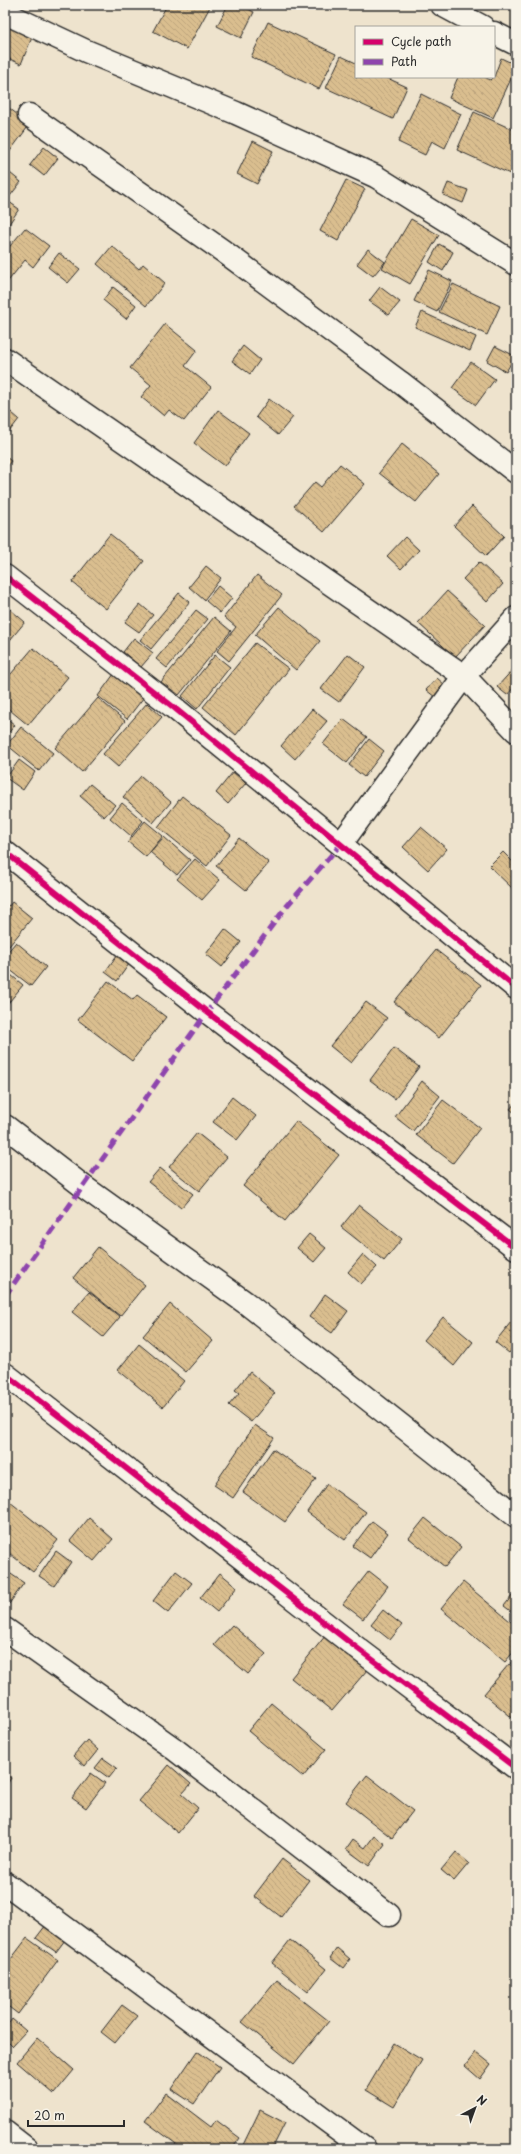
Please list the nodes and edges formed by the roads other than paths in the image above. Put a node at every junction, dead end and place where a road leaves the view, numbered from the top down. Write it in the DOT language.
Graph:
graph roads {
  1 [pos="442,5"];
  2 [pos="5,13"];
  3 [pos="481,26"];
  4 [pos="495,34"];
  5 [pos="516,44"];
  6 [pos="29,115"];
  7 [pos="516,264"];
  8 [pos="5,359"];
  9 [pos="516,472"];
  10 [pos="5,576"];
  11 [pos="516,618"];
  12 [pos="464,676"];
  13 [pos="516,731"];
  14 [pos="341,844"];
  15 [pos="5,852"];
  16 [pos="516,988"];
  17 [pos="5,1126"];
  18 [pos="516,1248"];
  19 [pos="5,1374"];
  20 [pos="516,1516"];
  21 [pos="5,1629"];
  22 [pos="516,1768"];
  23 [pos="5,1883"];
  24 [pos="389,1915"];
  25 [pos="5,2132"];
  26 [pos="27,2149"];
  27 [pos="365,2149"];
  1 -- 3 [label="street"];
  2 -- 7 [label="street"];
  4 -- 5 [label="street"];
  6 -- 9 [label="street"];
  8 -- 12 [label="street"];
  10 -- 14 [label="street"];
  11 -- 12 [label="street"];
  12 -- 13 [label="street"];
  12 -- 14 [label="street"];
  14 -- 16 [label="street"];
  15 -- 18 [label="street"];
  17 -- 20 [label="street"];
  19 -- 22 [label="street"];
  21 -- 24 [label="street"];
  23 -- 27 [label="street"];
  25 -- 26 [label="street"];
}
